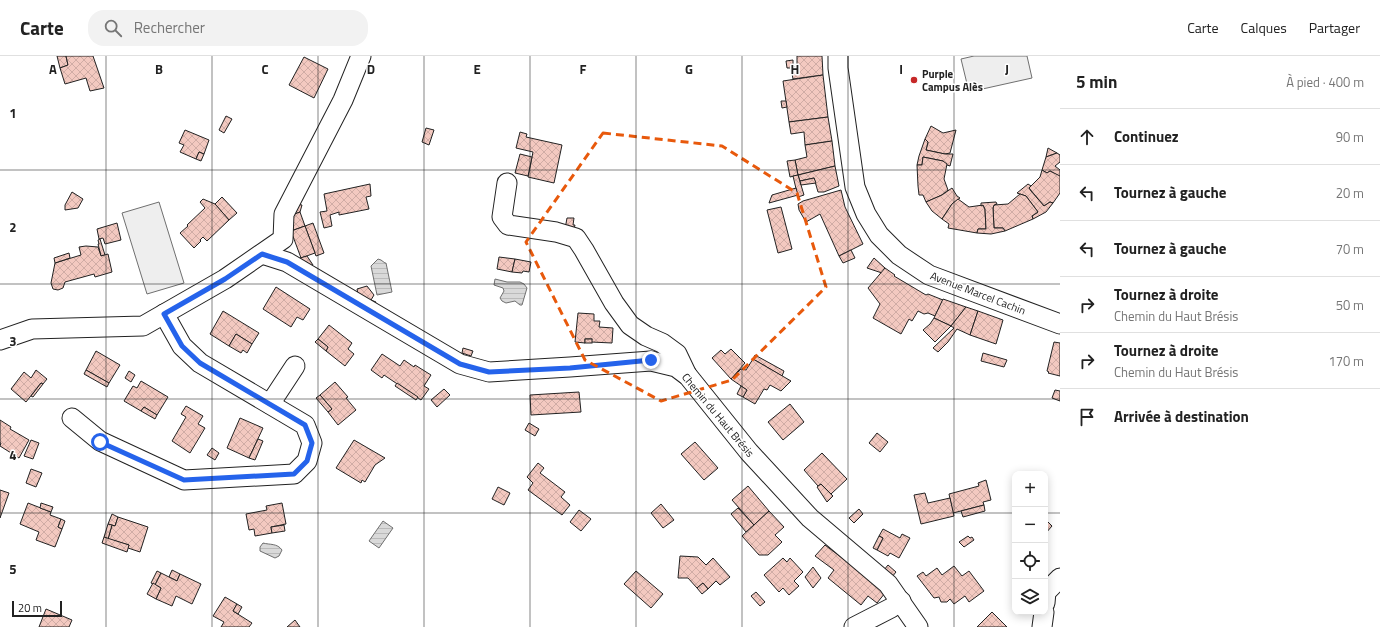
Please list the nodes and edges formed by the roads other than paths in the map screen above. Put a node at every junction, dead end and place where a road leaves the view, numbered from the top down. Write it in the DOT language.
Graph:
graph roads {
  1 [pos="361,56"];
  2 [pos="838,56"];
  3 [pos="507,184"];
  4 [pos="262,254"];
  5 [pos="164,314"];
  6 [pos="1060,324"];
  7 [pos="0,340"];
  8 [pos="295,366"];
  9 [pos="688,376"];
  10 [pos="270,404"];
  11 [pos="72,418"];
  12 [pos="1060,578"];
  13 [pos="1048,590"];
  14 [pos="904,606"];
  15 [pos="1044,615"];
  16 [pos="854,627"];
  17 [pos="878,627"];
  18 [pos="918,627"];
  19 [pos="1042,627"];
  1 -- 4 [label="street"];
  2 -- 6 [label="street, Avenue Marcel Cachin"];
  3 -- 9 [label="street"];
  4 -- 5 [label="street"];
  4 -- 9 [label="street, Chemin du Haut Brésis"];
  5 -- 7 [label="street"];
  5 -- 10 [label="street"];
  8 -- 10 [label="street"];
  9 -- 14 [label="street, Chemin du Haut Brésis"];
  10 -- 11 [label="street"];
  12 -- 13 [label="street"];
  14 -- 16 [label="street"];
  14 -- 17 [label="street"];
  14 -- 18 [label="street, Chemin du Haut Brésis"];
  15 -- 19 [label="street"];
}
